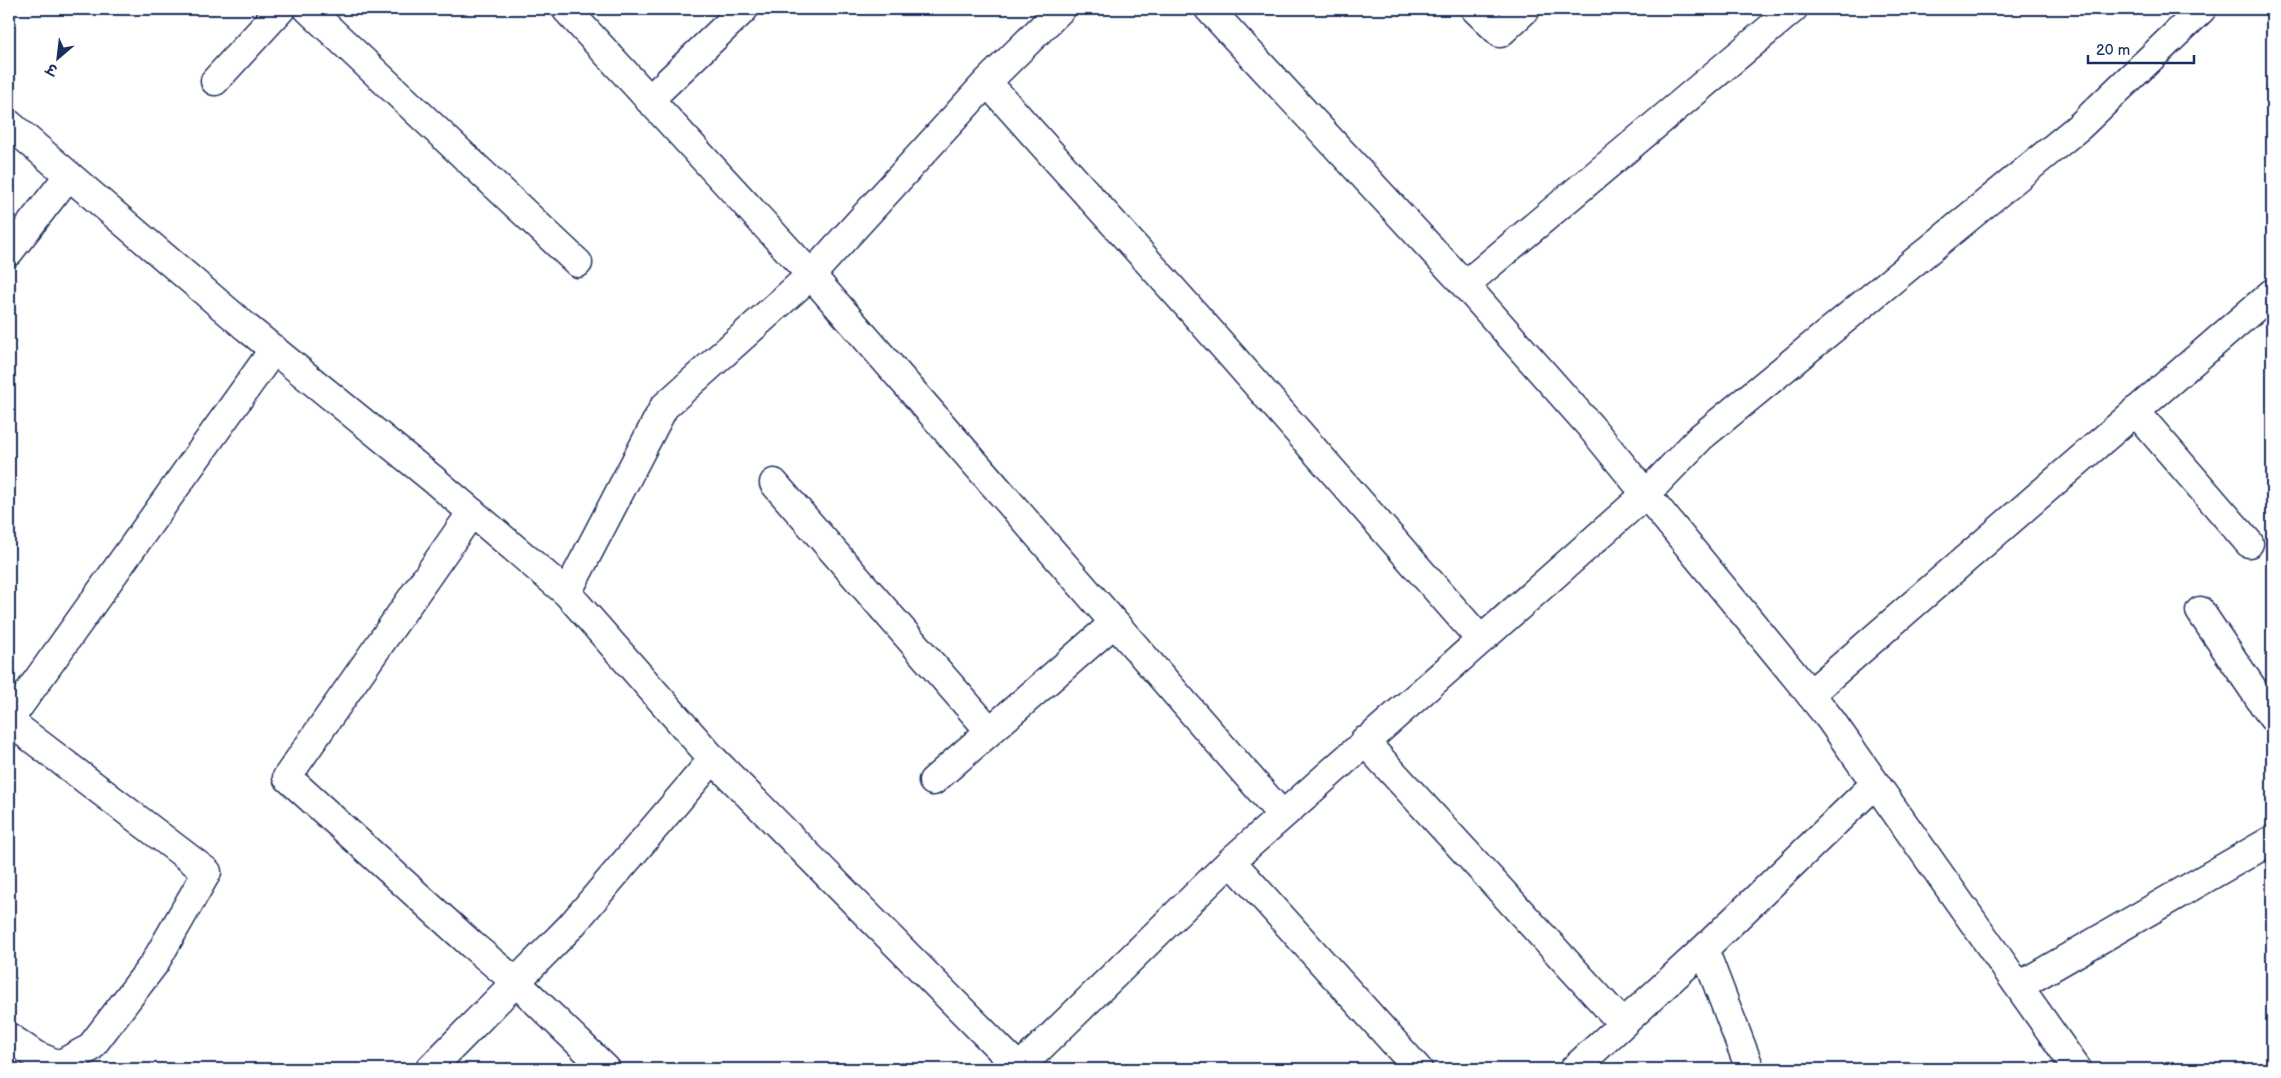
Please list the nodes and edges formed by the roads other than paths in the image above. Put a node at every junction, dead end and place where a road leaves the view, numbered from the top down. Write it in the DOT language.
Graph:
graph roads {
  1 [pos="281,9"];
  2 [pos="308,9"];
  3 [pos="566,9"];
  4 [pos="744,9"];
  5 [pos="1061,9"];
  6 [pos="1209,9"];
  7 [pos="1475,9"];
  8 [pos="1526,9"];
  9 [pos="1793,9"];
  10 [pos="2202,9"];
  11 [pos="215,81"];
  12 [pos="987,82"];
  13 [pos="649,100"];
  14 [pos="9,124"];
  15 [pos="70,175"];
  16 [pos="9,252"];
  17 [pos="578,263"];
  18 [pos="811,275"];
  19 [pos="1465,285"];
  20 [pos="2272,293"];
  21 [pos="274,350"];
  22 [pos="2135,411"];
  23 [pos="774,483"];
  24 [pos="1646,494"];
  25 [pos="472,512"];
  26 [pos="2249,543"];
  27 [pos="567,593"];
  28 [pos="2200,611"];
  29 [pos="1114,623"];
  30 [pos="1480,639"];
  31 [pos="1810,694"];
  32 [pos="2272,717"];
  33 [pos="9,720"];
  34 [pos="990,731"];
  35 [pos="1364,741"];
  36 [pos="713,759"];
  37 [pos="933,781"];
  38 [pos="1874,784"];
  39 [pos="1282,815"];
  40 [pos="2272,840"];
  41 [pos="1231,861"];
  42 [pos="1704,949"];
  43 [pos="516,982"];
  44 [pos="2019,986"];
  45 [pos="1623,1024"];
  46 [pos="9,1037"];
  47 [pos="1020,1068"];
  48 [pos="430,1069"];
  49 [pos="606,1069"];
  50 [pos="1418,1069"];
  51 [pos="1574,1069"];
  52 [pos="1750,1069"];
  53 [pos="2077,1069"];
  1 -- 11 [label="street"];
  2 -- 17 [label="street"];
  3 -- 13 [label="street"];
  4 -- 13 [label="street"];
  5 -- 12 [label="street"];
  6 -- 19 [label="street"];
  7 -- 8 [label="street"];
  9 -- 19 [label="street"];
  10 -- 24 [label="street"];
  12 -- 18 [label="street"];
  12 -- 30 [label="street"];
  13 -- 18 [label="street"];
  14 -- 15 [label="street"];
  15 -- 16 [label="street"];
  15 -- 21 [label="street"];
  18 -- 27 [label="street"];
  18 -- 29 [label="street"];
  19 -- 24 [label="street"];
  20 -- 22 [label="street"];
  21 -- 25 [label="street"];
  21 -- 33 [label="street"];
  22 -- 26 [label="street"];
  22 -- 31 [label="street"];
  23 -- 34 [label="street"];
  24 -- 30 [label="street"];
  24 -- 31 [label="street"];
  25 -- 27 [label="street"];
  25 -- 43 [label="street"];
  27 -- 36 [label="street"];
  28 -- 32 [label="street"];
  29 -- 34 [label="street"];
  29 -- 39 [label="street"];
  30 -- 35 [label="street"];
  31 -- 38 [label="street"];
  33 -- 46 [label="street"];
  34 -- 37 [label="street"];
  35 -- 39 [label="street"];
  35 -- 45 [label="street"];
  36 -- 43 [label="street"];
  36 -- 47 [label="street"];
  38 -- 42 [label="street"];
  38 -- 44 [label="street"];
  39 -- 41 [label="street"];
  40 -- 44 [label="street"];
  41 -- 47 [label="street"];
  41 -- 50 [label="street"];
  42 -- 45 [label="street"];
  42 -- 52 [label="street"];
  43 -- 48 [label="street"];
  43 -- 49 [label="street"];
  44 -- 53 [label="street"];
  45 -- 51 [label="street"];
}
